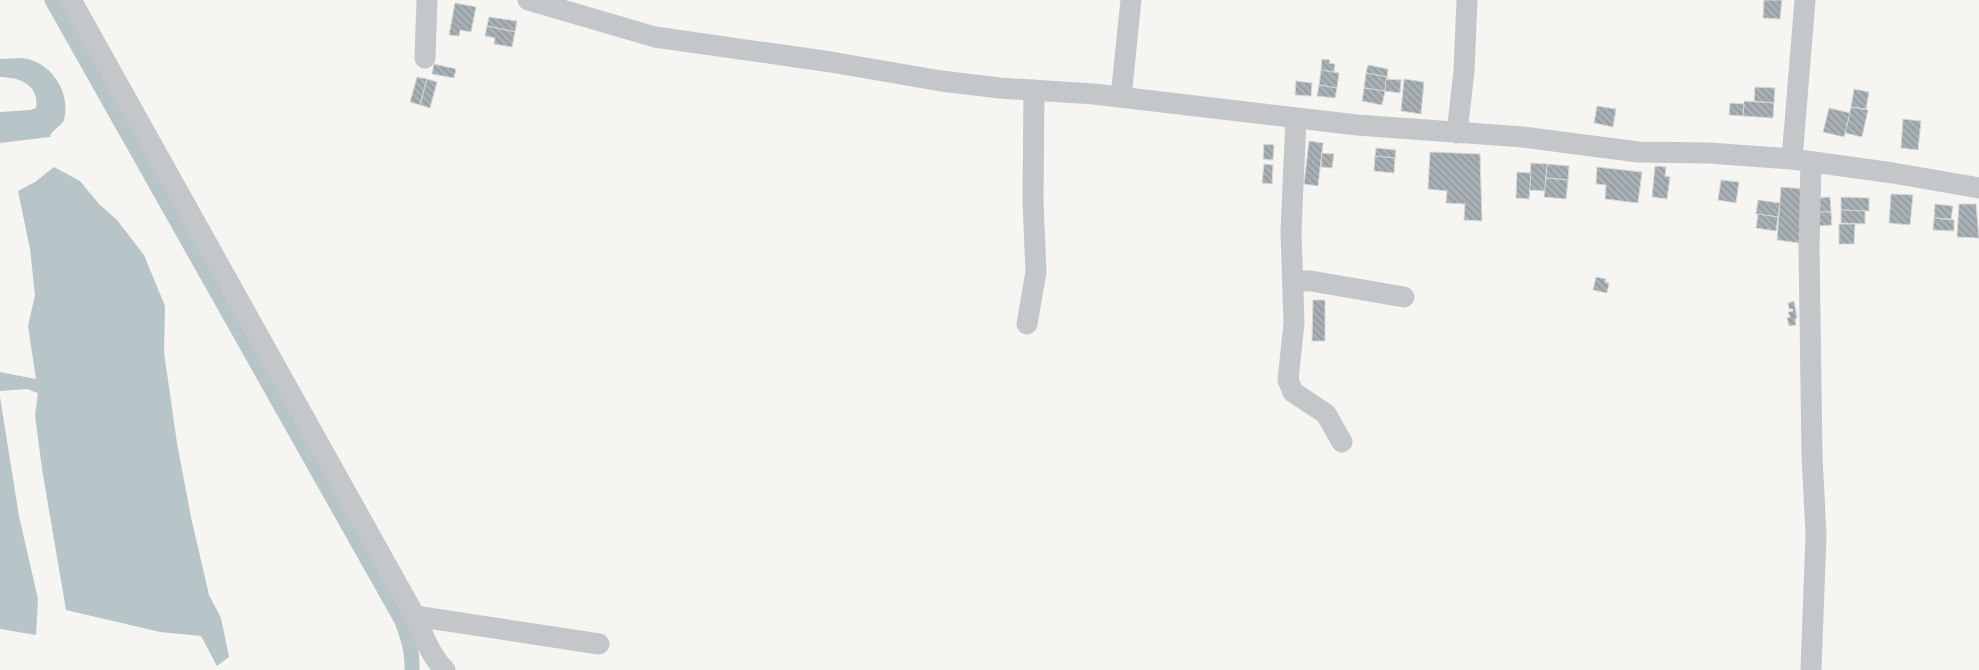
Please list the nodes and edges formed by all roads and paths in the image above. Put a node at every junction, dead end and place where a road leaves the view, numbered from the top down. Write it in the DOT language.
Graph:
graph roads {
  1 [pos="71,0"];
  2 [pos="427,0"];
  3 [pos="528,0"];
  4 [pos="1131,0"];
  5 [pos="1468,0"];
  6 [pos="1805,0"];
  7 [pos="426,58"];
  8 [pos="1034,90"];
  9 [pos="1121,97"];
  10 [pos="1296,118"];
  11 [pos="1457,133"];
  12 [pos="1801,160"];
  13 [pos="1979,188"];
  14 [pos="1293,281"];
  15 [pos="1404,297"];
  16 [pos="1027,324"];
  17 [pos="1342,442"];
  18 [pos="415,616"];
  19 [pos="599,644"];
  20 [pos="444,670"];
  21 [pos="1811,670"];
  1 -- 18 [label="street"];
  2 -- 7 [label="street"];
  3 -- 8 [label="street"];
  4 -- 9 [label="street"];
  5 -- 11 [label="street"];
  6 -- 12 [label="street"];
  8 -- 9 [label="street"];
  8 -- 16 [label="street"];
  9 -- 10 [label="street"];
  10 -- 11 [label="street"];
  10 -- 14 [label="street"];
  11 -- 12 [label="street"];
  12 -- 13 [label="street"];
  12 -- 21 [label="street"];
  14 -- 15 [label="street"];
  14 -- 17 [label="street"];
  18 -- 19 [label="street"];
  18 -- 20 [label="street"];
}
